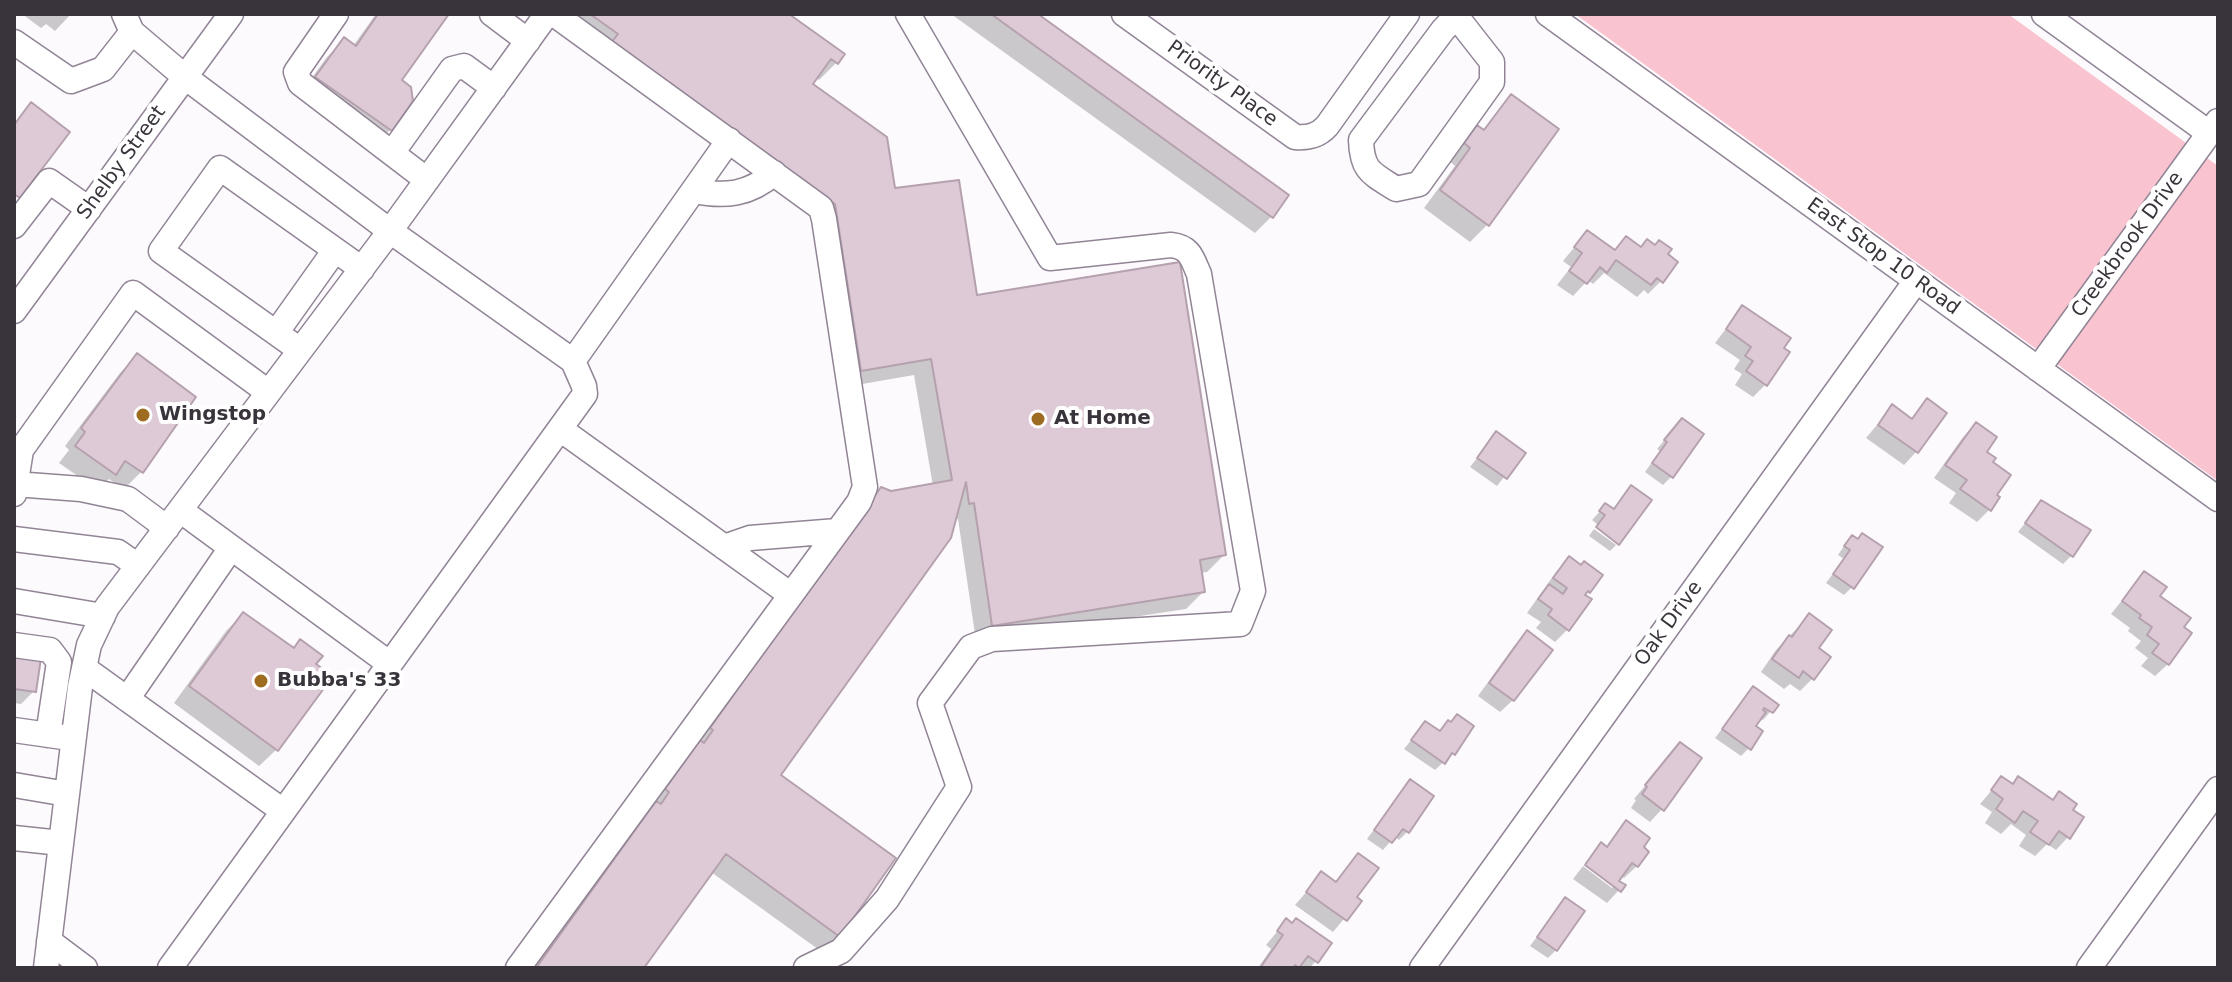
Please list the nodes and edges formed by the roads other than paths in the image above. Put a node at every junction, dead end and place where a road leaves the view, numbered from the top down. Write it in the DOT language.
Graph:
graph roads {
  1 [pos="231,14"];
  2 [pos="336,14"];
  3 [pos="492,14"];
  4 [pos="547,14"];
  5 [pos="554,14"];
  6 [pos="908,14"];
  7 [pos="1124,14"];
  8 [pos="1407,14"];
  9 [pos="1548,14"];
  10 [pos="2044,14"];
  11 [pos="1457,15"];
  12 [pos="128,23"];
  13 [pos="2076,23"];
  14 [pos="528,41"];
  15 [pos="14,42"];
  16 [pos="185,77"];
  17 [pos="494,88"];
  18 [pos="2214,127"];
  19 [pos="729,140"];
  20 [pos="392,153"];
  21 [pos="774,173"];
  22 [pos="427,180"];
  23 [pos="693,191"];
  24 [pos="89,209"];
  25 [pos="14,226"];
  26 [pos="390,231"];
  27 [pos="335,250"];
  28 [pos="362,269"];
  29 [pos="1916,281"];
  30 [pos="14,311"];
  31 [pos="276,333"];
  32 [pos="300,350"];
  33 [pos="573,361"];
  34 [pos="2038,369"];
  35 [pos="268,392"];
  36 [pos="560,429"];
  37 [pos="15,489"];
  38 [pos="2218,499"];
  39 [pos="173,519"];
  40 [pos="837,531"];
  41 [pos="14,539"];
  42 [pos="724,547"];
  43 [pos="231,548"];
  44 [pos="138,566"];
  45 [pos="791,595"];
  46 [pos="14,601"];
  47 [pos="103,616"];
  48 [pos="14,645"];
  49 [pos="390,664"];
  50 [pos="84,668"];
  51 [pos="127,699"];
  52 [pos="14,730"];
  53 [pos="48,735"];
  54 [pos="74,739"];
  55 [pos="14,785"];
  56 [pos="2218,789"];
  57 [pos="67,794"];
  58 [pos="283,811"];
  59 [pos="14,838"];
  60 [pos="61,843"];
  61 [pos="49,941"];
  62 [pos="46,968"];
  63 [pos="85,968"];
  64 [pos="170,968"];
  65 [pos="518,968"];
  66 [pos="806,968"];
  67 [pos="1422,968"];
  68 [pos="2089,968"];
  1 -- 16 [label="street, Shelby Street"];
  2 -- 20 [label="street"];
  3 -- 14 [label="street"];
  4 -- 14 [label="street"];
  5 -- 19 [label="street"];
  6 -- 66 [label="street"];
  7 -- 8 [label="street, Priority Place"];
  9 -- 29 [label="street, East Stop 10 Road"];
  10 -- 13 [label="street"];
  11 -- 11 [label="street"];
  12 -- 15 [label="street"];
  12 -- 16 [label="street"];
  13 -- 18 [label="street"];
  14 -- 17 [label="street"];
  16 -- 24 [label="street, Shelby Street"];
  16 -- 26 [label="street"];
  17 -- 20 [label="street"];
  17 -- 22 [label="street"];
  18 -- 34 [label="street, Creekbrook Drive"];
  19 -- 21 [label="street"];
  19 -- 23 [label="street"];
  20 -- 22 [label="street"];
  21 -- 23 [label="street"];
  21 -- 40 [label="street"];
  22 -- 26 [label="street"];
  23 -- 33 [label="street"];
  24 -- 25 [label="street"];
  24 -- 30 [label="street, Shelby Street"];
  26 -- 28 [label="street"];
  26 -- 33 [label="street"];
  27 -- 28 [label="street"];
  27 -- 31 [label="street"];
  27 -- 31 [label="street"];
  28 -- 32 [label="street"];
  29 -- 34 [label="street, East Stop 10 Road"];
  29 -- 67 [label="street, Oak Drive"];
  31 -- 32 [label="street"];
  32 -- 35 [label="street"];
  33 -- 36 [label="street"];
  34 -- 38 [label="street, East Stop 10 Road"];
  35 -- 37 [label="street"];
  35 -- 39 [label="street"];
  36 -- 42 [label="street"];
  36 -- 49 [label="street"];
  37 -- 39 [label="street"];
  39 -- 43 [label="street"];
  39 -- 44 [label="street"];
  40 -- 42 [label="street"];
  40 -- 45 [label="street"];
  41 -- 44 [label="street"];
  42 -- 45 [label="street"];
  43 -- 49 [label="street"];
  43 -- 51 [label="street"];
  44 -- 47 [label="street"];
  45 -- 65 [label="street"];
  46 -- 47 [label="street"];
  47 -- 50 [label="street"];
  48 -- 53 [label="street"];
  49 -- 58 [label="street"];
  50 -- 51 [label="street"];
  50 -- 54 [label="street"];
  51 -- 58 [label="street"];
  52 -- 53 [label="street"];
  53 -- 54 [label="street"];
  54 -- 57 [label="street"];
  55 -- 57 [label="street"];
  56 -- 68 [label="street"];
  57 -- 60 [label="street"];
  58 -- 64 [label="street"];
  59 -- 60 [label="street"];
  60 -- 61 [label="street"];
  61 -- 62 [label="street"];
  61 -- 63 [label="street"];
}
